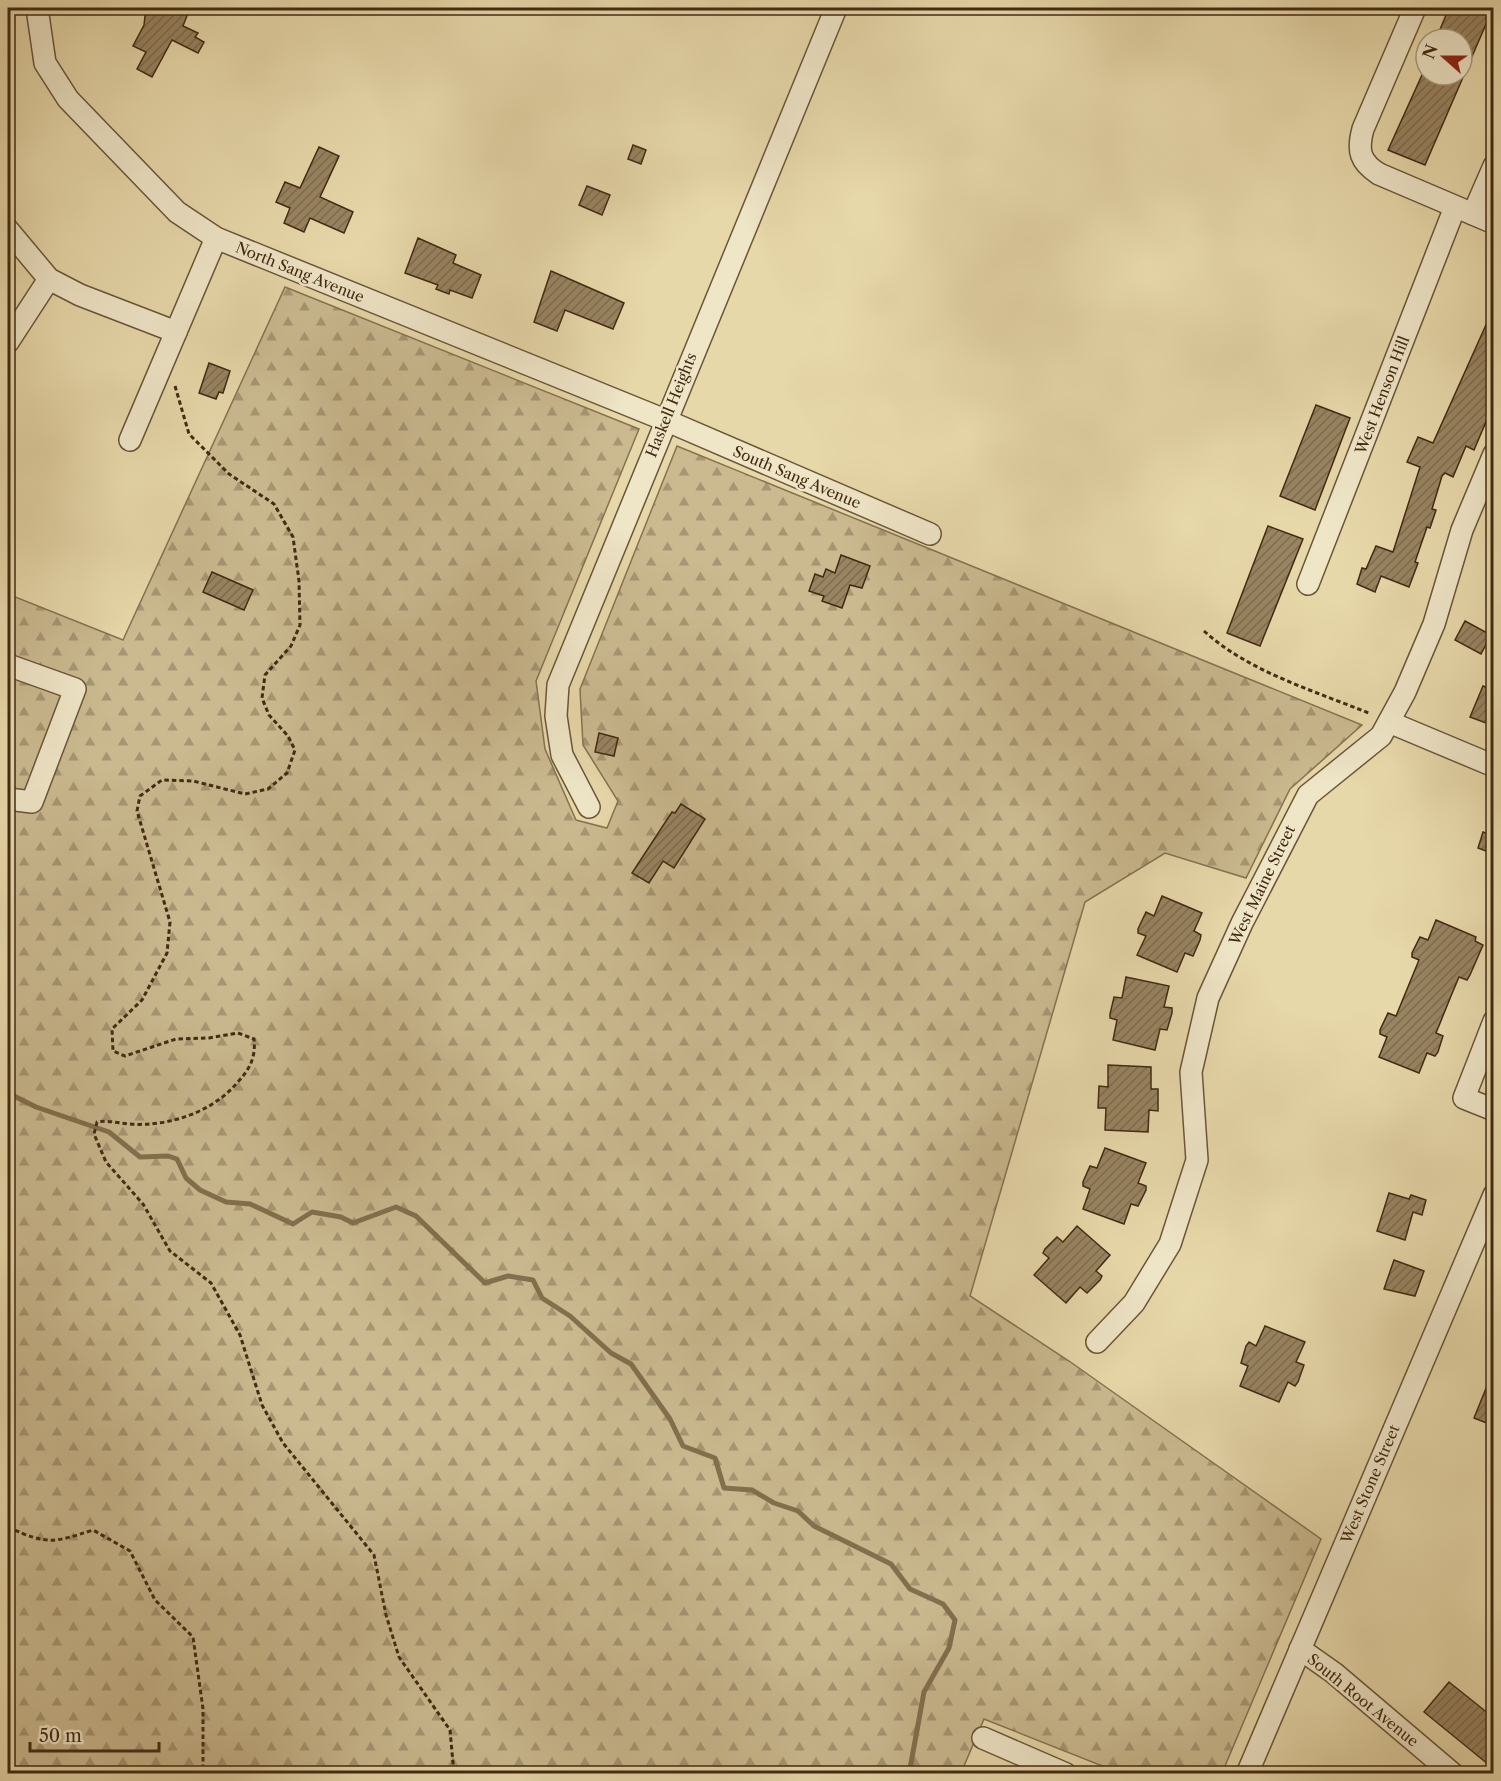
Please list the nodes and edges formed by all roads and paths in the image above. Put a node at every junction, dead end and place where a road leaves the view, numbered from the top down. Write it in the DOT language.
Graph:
graph roads {
  1 [pos="37,8"];
  2 [pos="836,8"];
  3 [pos="1414,8"];
  4 [pos="1494,166"];
  5 [pos="1464,211"];
  6 [pos="1494,223"];
  7 [pos="8,230"];
  8 [pos="216,238"];
  9 [pos="49,279"];
  10 [pos="176,332"];
  11 [pos="8,342"];
  12 [pos="173,382"];
  13 [pos="665,420"];
  14 [pos="130,440"];
  15 [pos="1494,453"];
  16 [pos="930,534"];
  17 [pos="1308,584"];
  18 [pos="1204,631"];
  19 [pos="8,665"];
  20 [pos="1389,722"];
  21 [pos="1494,766"];
  22 [pos="8,799"];
  23 [pos="589,807"];
  24 [pos="1494,1021"];
  25 [pos="1494,1110"];
  26 [pos="1493,1200"];
  27 [pos="1098,1342"];
  28 [pos="8,1527"];
  29 [pos="1300,1649"];
  30 [pos="983,1737"];
  31 [pos="203,1773"];
  32 [pos="454,1773"];
  33 [pos="1066,1773"];
  34 [pos="1247,1773"];
  35 [pos="1453,1773"];
  1 -- 8 [label="street, North Sang Avenue"];
  2 -- 13 [label="street, Haskell Heights"];
  3 -- 5 [label="street"];
  4 -- 5 [label="street, West Henson Hill"];
  5 -- 6 [label="street"];
  5 -- 17 [label="street, West Henson Hill"];
  7 -- 9 [label="street"];
  8 -- 10 [label="street"];
  8 -- 13 [label="street, North Sang Avenue"];
  9 -- 10 [label="street"];
  9 -- 11 [label="street"];
  10 -- 14 [label="street"];
  12 -- 32 [label="path"];
  13 -- 16 [label="street, South Sang Avenue"];
  13 -- 23 [label="street, Haskell Heights"];
  15 -- 20 [label="street, West Maine Street"];
  18 -- 20 [label="path"];
  19 -- 22 [label="street"];
  20 -- 21 [label="street"];
  20 -- 27 [label="street, West Maine Street"];
  24 -- 25 [label="street"];
  26 -- 29 [label="street, West Stone Street"];
  28 -- 31 [label="path"];
  29 -- 34 [label="street, West Stone Street"];
  29 -- 35 [label="street, South Root Avenue"];
  30 -- 33 [label="street"];
}
